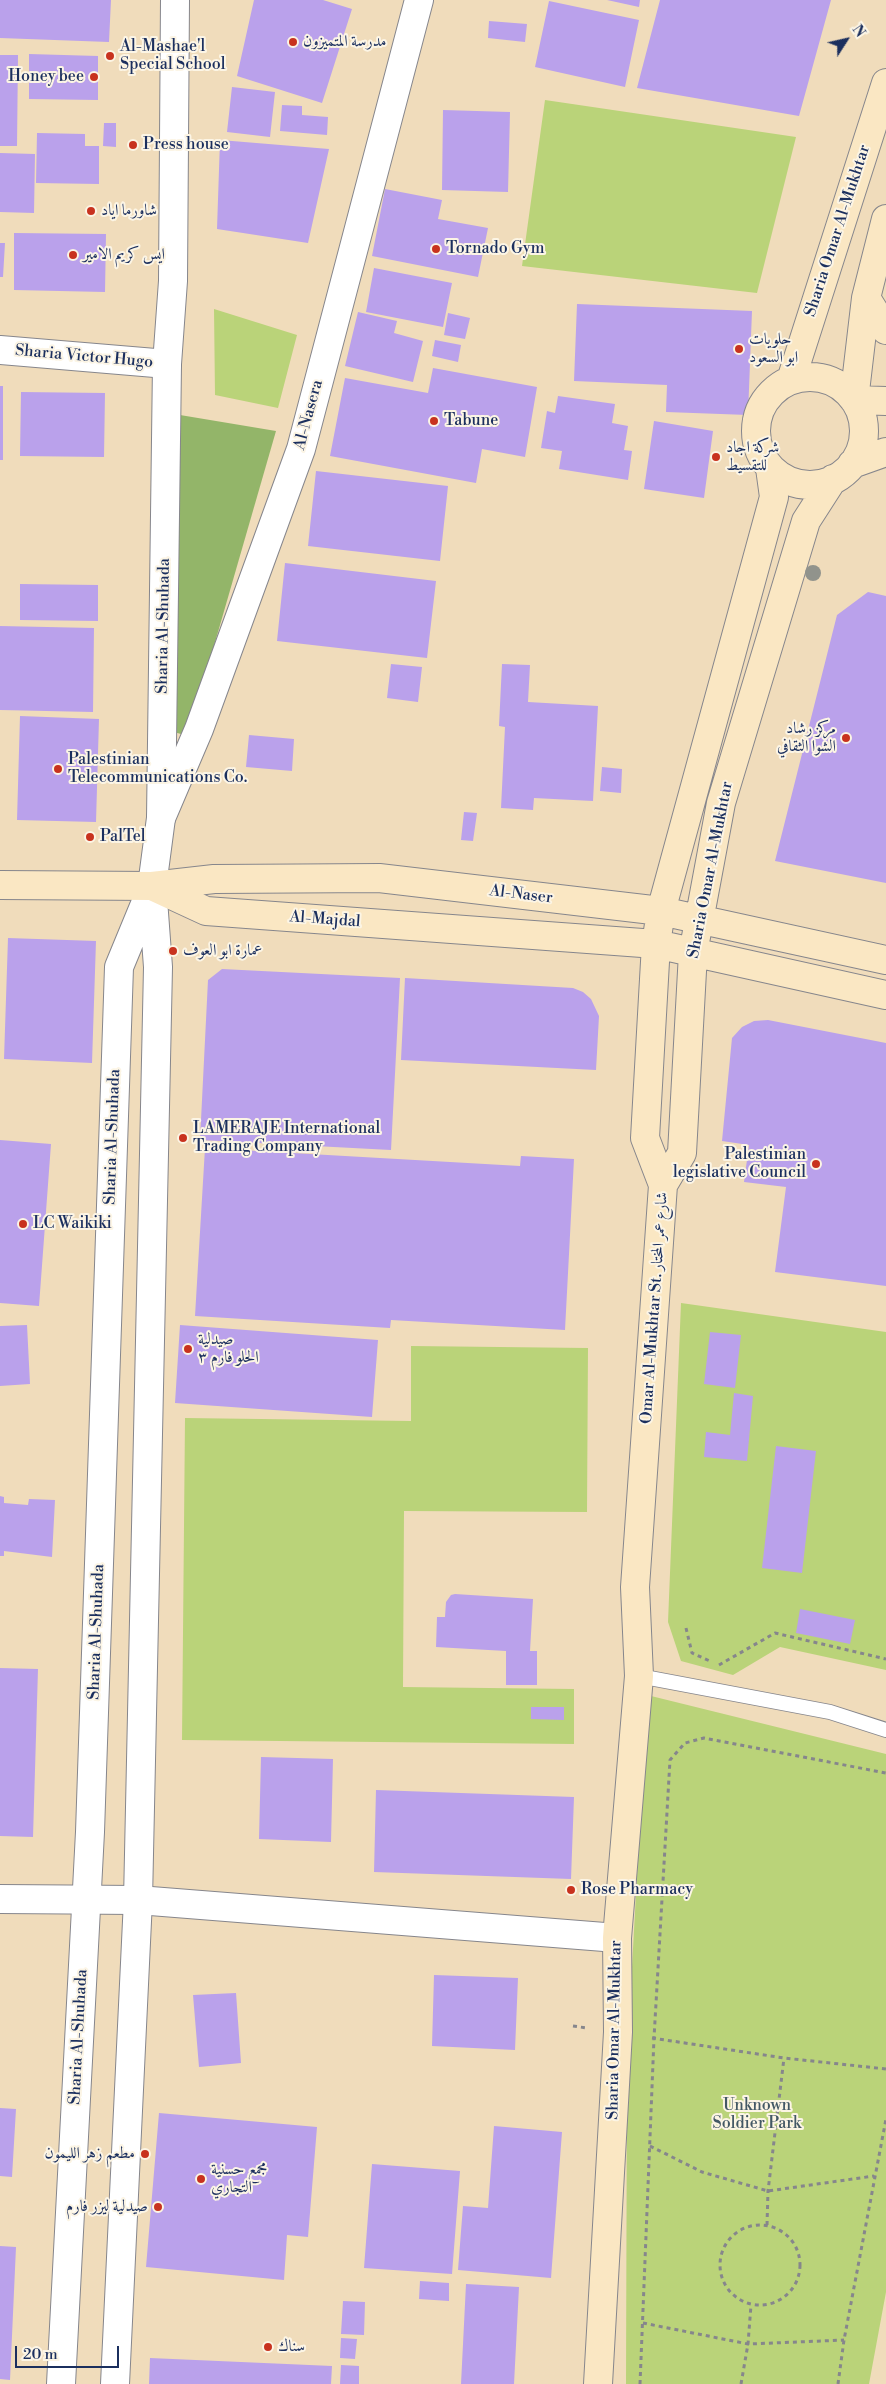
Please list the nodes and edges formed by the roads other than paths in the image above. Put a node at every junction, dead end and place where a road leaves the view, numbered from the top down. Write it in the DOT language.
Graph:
graph roads {
  1 [pos="175,0"];
  2 [pos="419,0"];
  3 [pos="886,83"];
  4 [pos="886,219"];
  5 [pos="866,298"];
  6 [pos="886,330"];
  7 [pos="0,350"];
  8 [pos="168,364"];
  9 [pos="791,380"];
  10 [pos="854,400"];
  11 [pos="886,401"];
  12 [pos="886,452"];
  13 [pos="770,468"];
  14 [pos="843,472"];
  15 [pos="161,818"];
  16 [pos="0,885"];
  17 [pos="152,886"];
  18 [pos="661,911"];
  19 [pos="699,918"];
  20 [pos="656,944"];
  21 [pos="694,953"];
  22 [pos="886,960"];
  23 [pos="886,995"];
  24 [pos="663,1185"];
  25 [pos="639,1676"];
  26 [pos="886,1730"];
  27 [pos="0,1899"];
  28 [pos="87,1900"];
  29 [pos="138,1900"];
  30 [pos="617,1938"];
  31 [pos="61,2384"];
  32 [pos="115,2384"];
  33 [pos="598,2384"];
  1 -- 8 [label="street, Sharia Al-Shuhada"];
  2 -- 15 [label="street, Al-Nasera"];
  3 -- 9 [label="main road, Sharia Omar Al-Mukhtar"];
  4 -- 5 [label="main road"];
  5 -- 6 [label="main road"];
  5 -- 10 [label="main road"];
  7 -- 8 [label="street, Sharia Victor Hugo"];
  8 -- 15 [label="street, Sharia Al-Shuhada"];
  9 -- 10 [label="main road"];
  9 -- 13 [label="main road"];
  10 -- 11 [label="main road"];
  10 -- 14 [label="main road"];
  12 -- 14 [label="main road"];
  13 -- 14 [label="main road"];
  13 -- 18 [label="main road, Sharia Omar Al-Mukhtar"];
  14 -- 19 [label="main road, Sharia Omar Al-Mukhtar"];
  15 -- 17 [label="street, Sharia Al-Shuhada"];
  16 -- 17 [label="main road, Al-Majdal"];
  17 -- 18 [label="main road, Al-Naser"];
  17 -- 20 [label="main road, Al-Majdal"];
  17 -- 28 [label="street, Sharia Al-Shuhada"];
  17 -- 29 [label="street, Sharia Al-Shuhada"];
  18 -- 19 [label="main road, Al-Naser"];
  18 -- 20 [label="main road, Sharia Omar Al-Mukhtar"];
  19 -- 21 [label="main road, Sharia Omar Al-Mukhtar"];
  19 -- 22 [label="main road, Al-Naser"];
  20 -- 21 [label="main road"];
  20 -- 24 [label="main road, Omar Al-Mukhtar St. شارع عمر المختار"];
  21 -- 23 [label="main road"];
  21 -- 24 [label="main road, Sharia Omar Al-Mukhtar"];
  24 -- 25 [label="main road, Omar Al-Mukhtar St. شارع عمر المختار"];
  25 -- 26 [label="lane"];
  25 -- 30 [label="main road, Sharia Omar Al-Mukhtar"];
  27 -- 28 [label="street"];
  28 -- 29 [label="street"];
  28 -- 31 [label="street, Sharia Al-Shuhada"];
  29 -- 30 [label="street"];
  29 -- 32 [label="street, Sharia Al-Shuhada"];
  30 -- 33 [label="main road, Sharia Omar Al-Mukhtar"];
}
